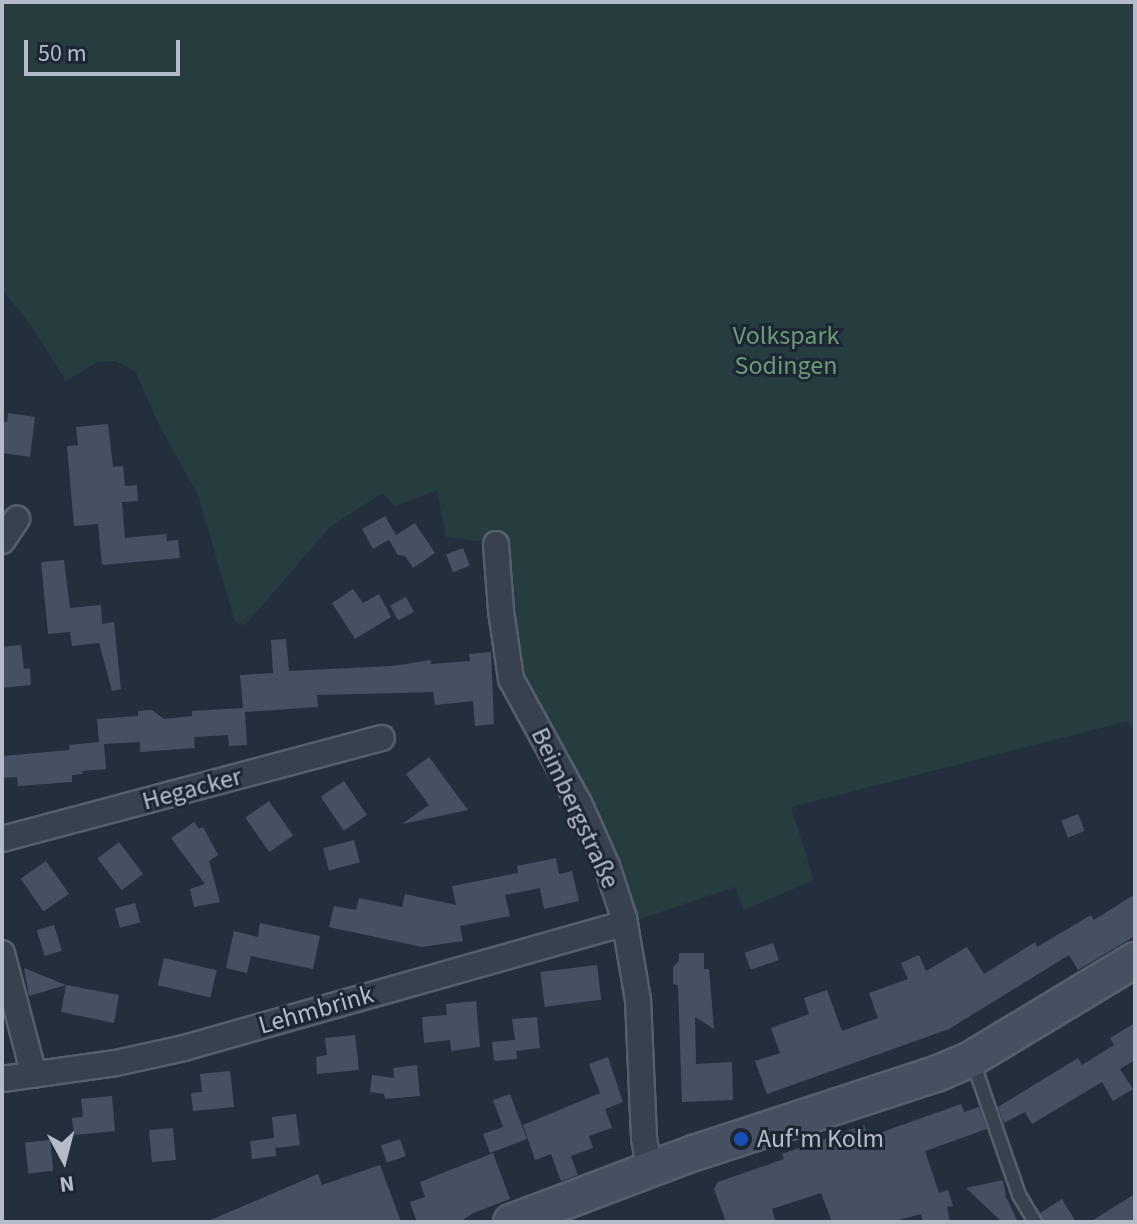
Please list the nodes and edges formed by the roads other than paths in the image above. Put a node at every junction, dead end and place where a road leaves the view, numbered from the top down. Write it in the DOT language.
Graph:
graph roads {
  1 [pos="17,519"];
  2 [pos="2,541"];
  3 [pos="496,544"];
  4 [pos="382,738"];
  5 [pos="2,839"];
  6 [pos="625,923"];
  7 [pos="2,953"];
  8 [pos="1135,960"];
  9 [pos="971,1059"];
  10 [pos="34,1075"];
  11 [pos="2,1079"];
  12 [pos="650,1171"];
  13 [pos="511,1222"];
  14 [pos="1035,1222"];
  1 -- 2 [label="street"];
  3 -- 6 [label="street, Beimbergstraße"];
  4 -- 5 [label="street, Hegacker"];
  6 -- 10 [label="street, Lehmbrink"];
  6 -- 12 [label="street, Beimbergstraße"];
  7 -- 10 [label="street"];
  8 -- 9 [label="main road"];
  9 -- 12 [label="main road"];
  9 -- 14 [label="lane"];
  10 -- 11 [label="street, Lehmbrink"];
  12 -- 13 [label="main road"];
}
